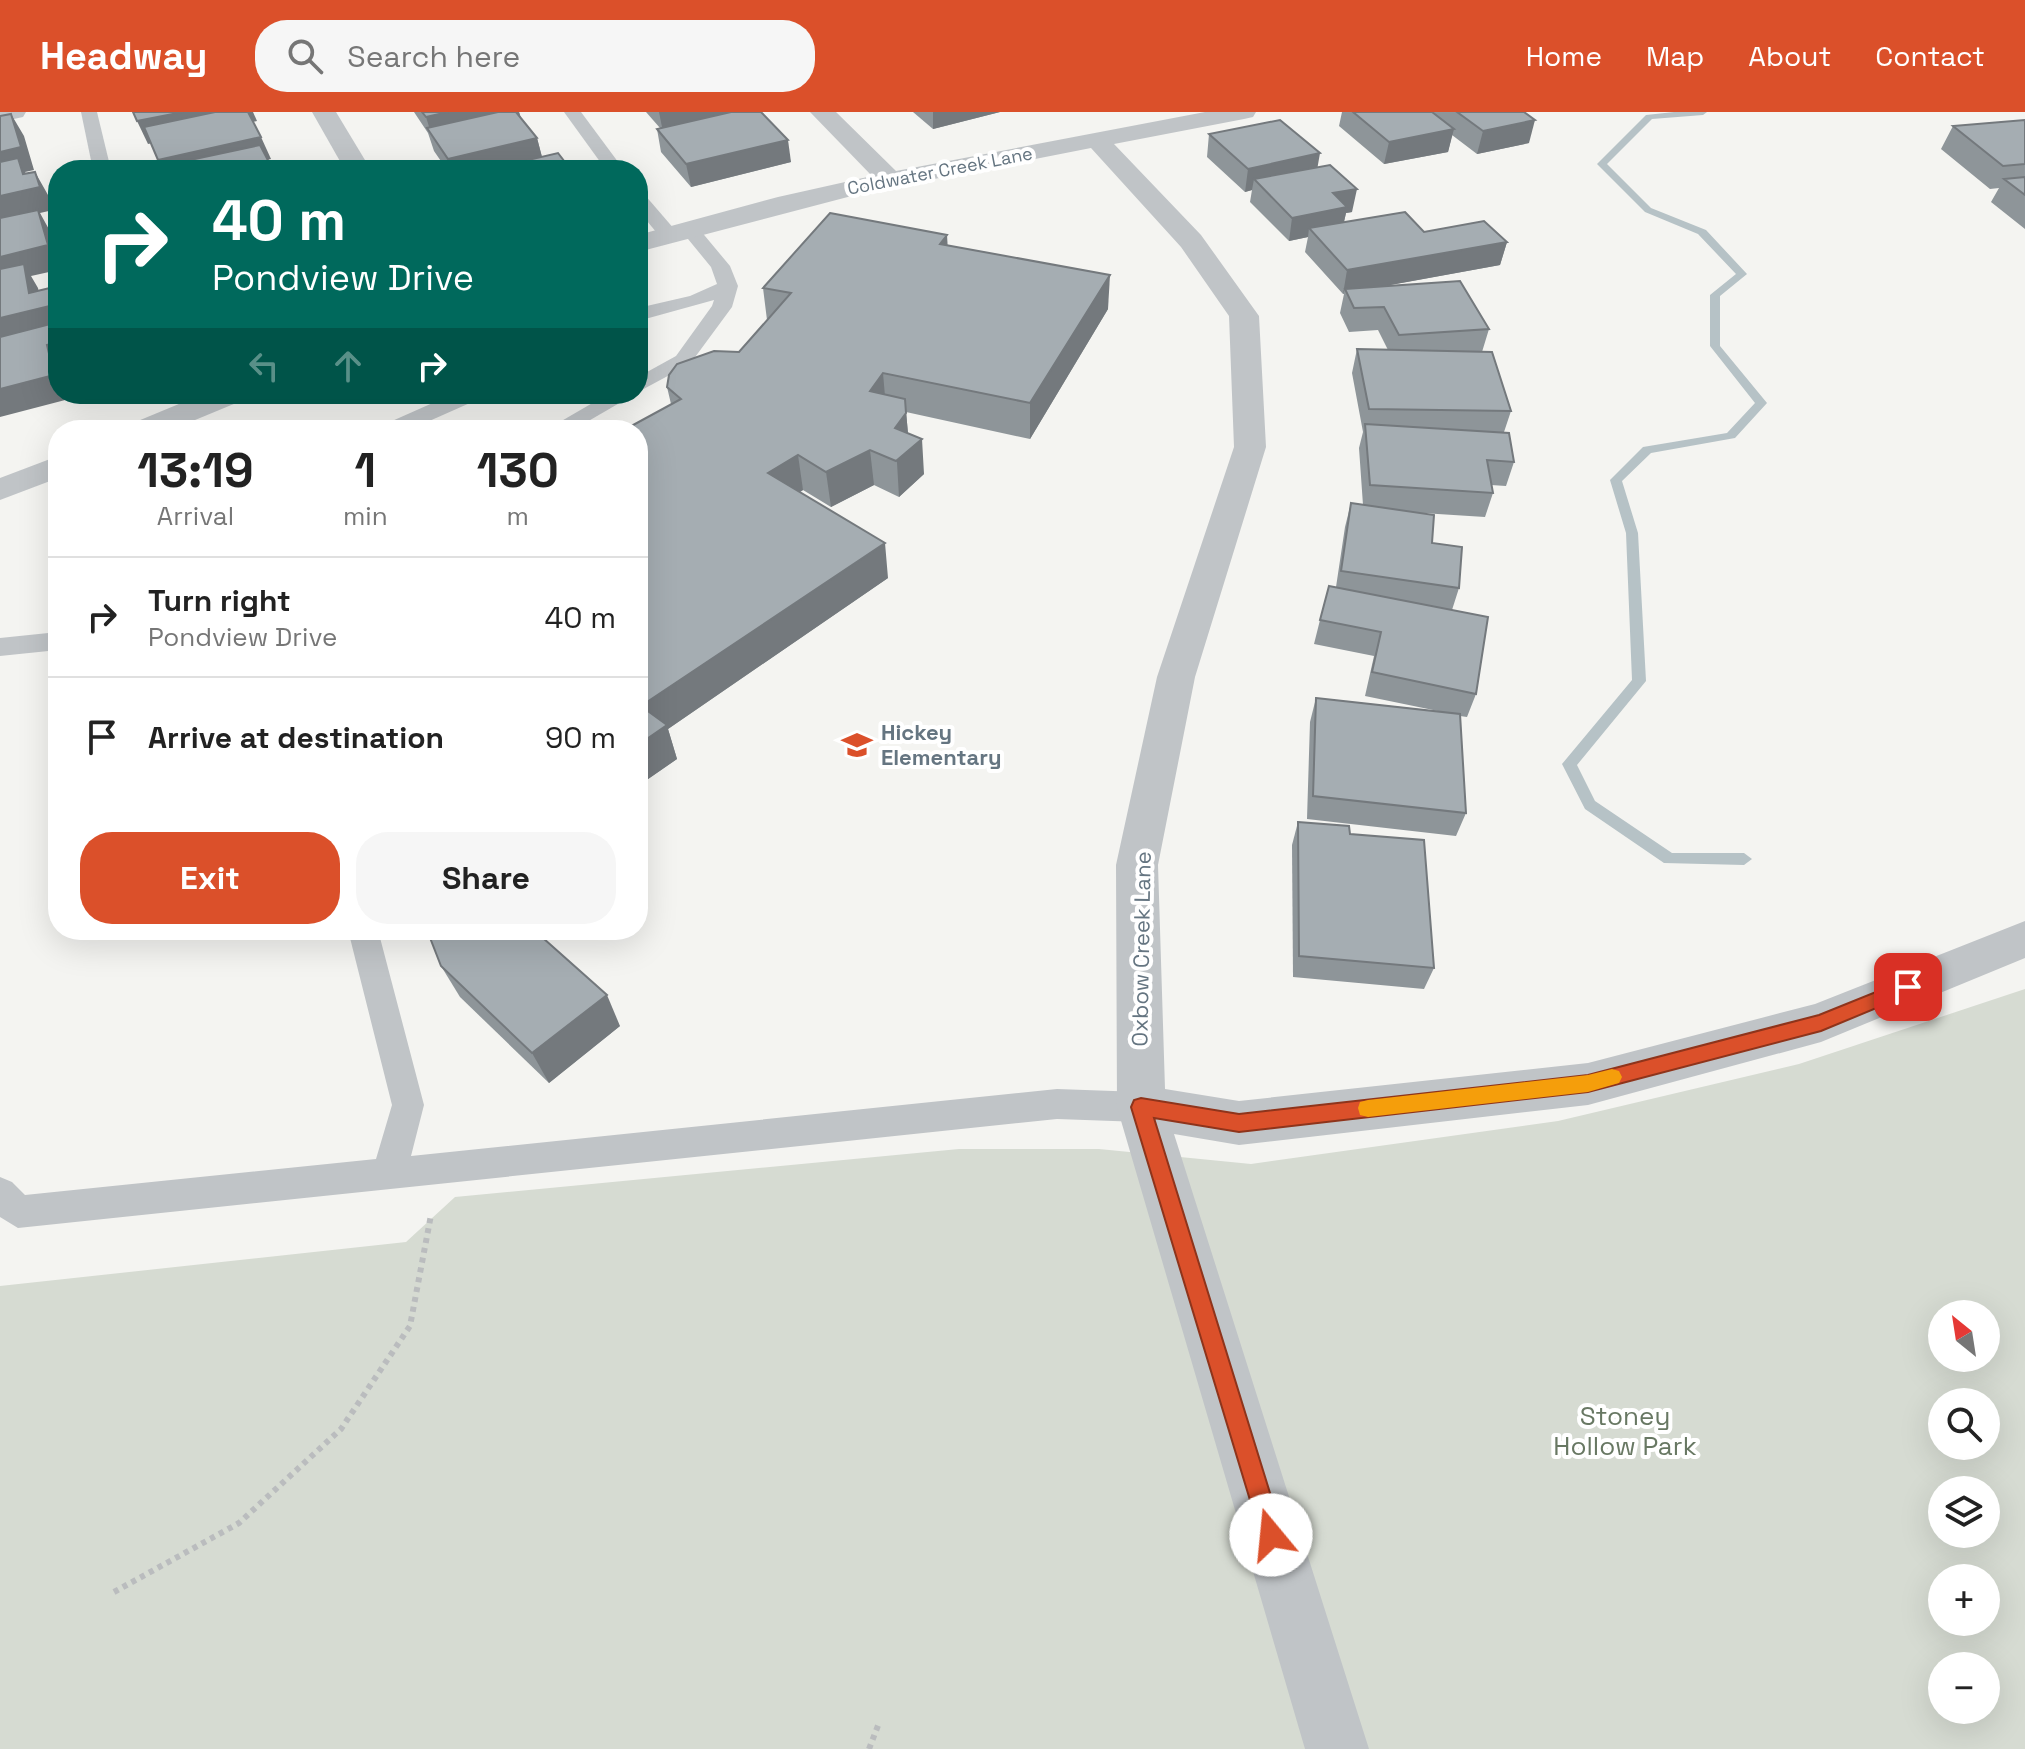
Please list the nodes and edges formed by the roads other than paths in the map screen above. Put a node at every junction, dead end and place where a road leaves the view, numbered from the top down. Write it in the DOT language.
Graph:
graph roads {
  1 [pos="14,112"];
  2 [pos="89,112"];
  3 [pos="324,112"];
  4 [pos="572,112"];
  5 [pos="822,112"];
  6 [pos="1244,112"];
  7 [pos="0,115"];
  8 [pos="1097,140"];
  9 [pos="100,160"];
  10 [pos="352,160"];
  11 [pos="608,160"];
  12 [pos="890,179"];
  13 [pos="648,206"];
  14 [pos="678,231"];
  15 [pos="648,241"];
  16 [pos="728,286"];
  17 [pos="648,311"];
  18 [pos="648,380"];
  19 [pos="183,404"];
  20 [pos="449,404"];
  21 [pos="605,404"];
  22 [pos="159,420"];
  23 [pos="413,420"];
  24 [pos="576,420"];
  25 [pos="48,470"];
  26 [pos="0,490"];
  27 [pos="48,642"];
  28 [pos="0,647"];
  29 [pos="2025,939"];
  30 [pos="366,940"];
  31 [pos="1141,1107"];
  32 [pos="389,1174"];
  33 [pos="0,1193"];
  34 [pos="1337,1749"];
  1 -- 7 [label="street"];
  2 -- 9 [label="lane"];
  3 -- 10 [label="street"];
  4 -- 11 [label="lane"];
  5 -- 12 [label="street"];
  6 -- 8 [label="street, Coldwater Creek Lane"];
  8 -- 12 [label="street, Coldwater Creek Lane"];
  8 -- 31 [label="street, Oxbow Creek Lane"];
  12 -- 14 [label="street, Coldwater Creek Lane"];
  13 -- 14 [label="lane"];
  14 -- 15 [label="street, Coldwater Creek Lane"];
  14 -- 16 [label="lane"];
  16 -- 17 [label="lane"];
  16 -- 18 [label="lane"];
  19 -- 22 [label="street"];
  20 -- 23 [label="lane"];
  21 -- 24 [label="lane"];
  25 -- 26 [label="street"];
  27 -- 28 [label="lane"];
  29 -- 31 [label="street"];
  30 -- 32 [label="lane"];
  31 -- 32 [label="lane"];
  31 -- 34 [label="street, Oxbow Creek Lane"];
  32 -- 33 [label="lane"];
}
